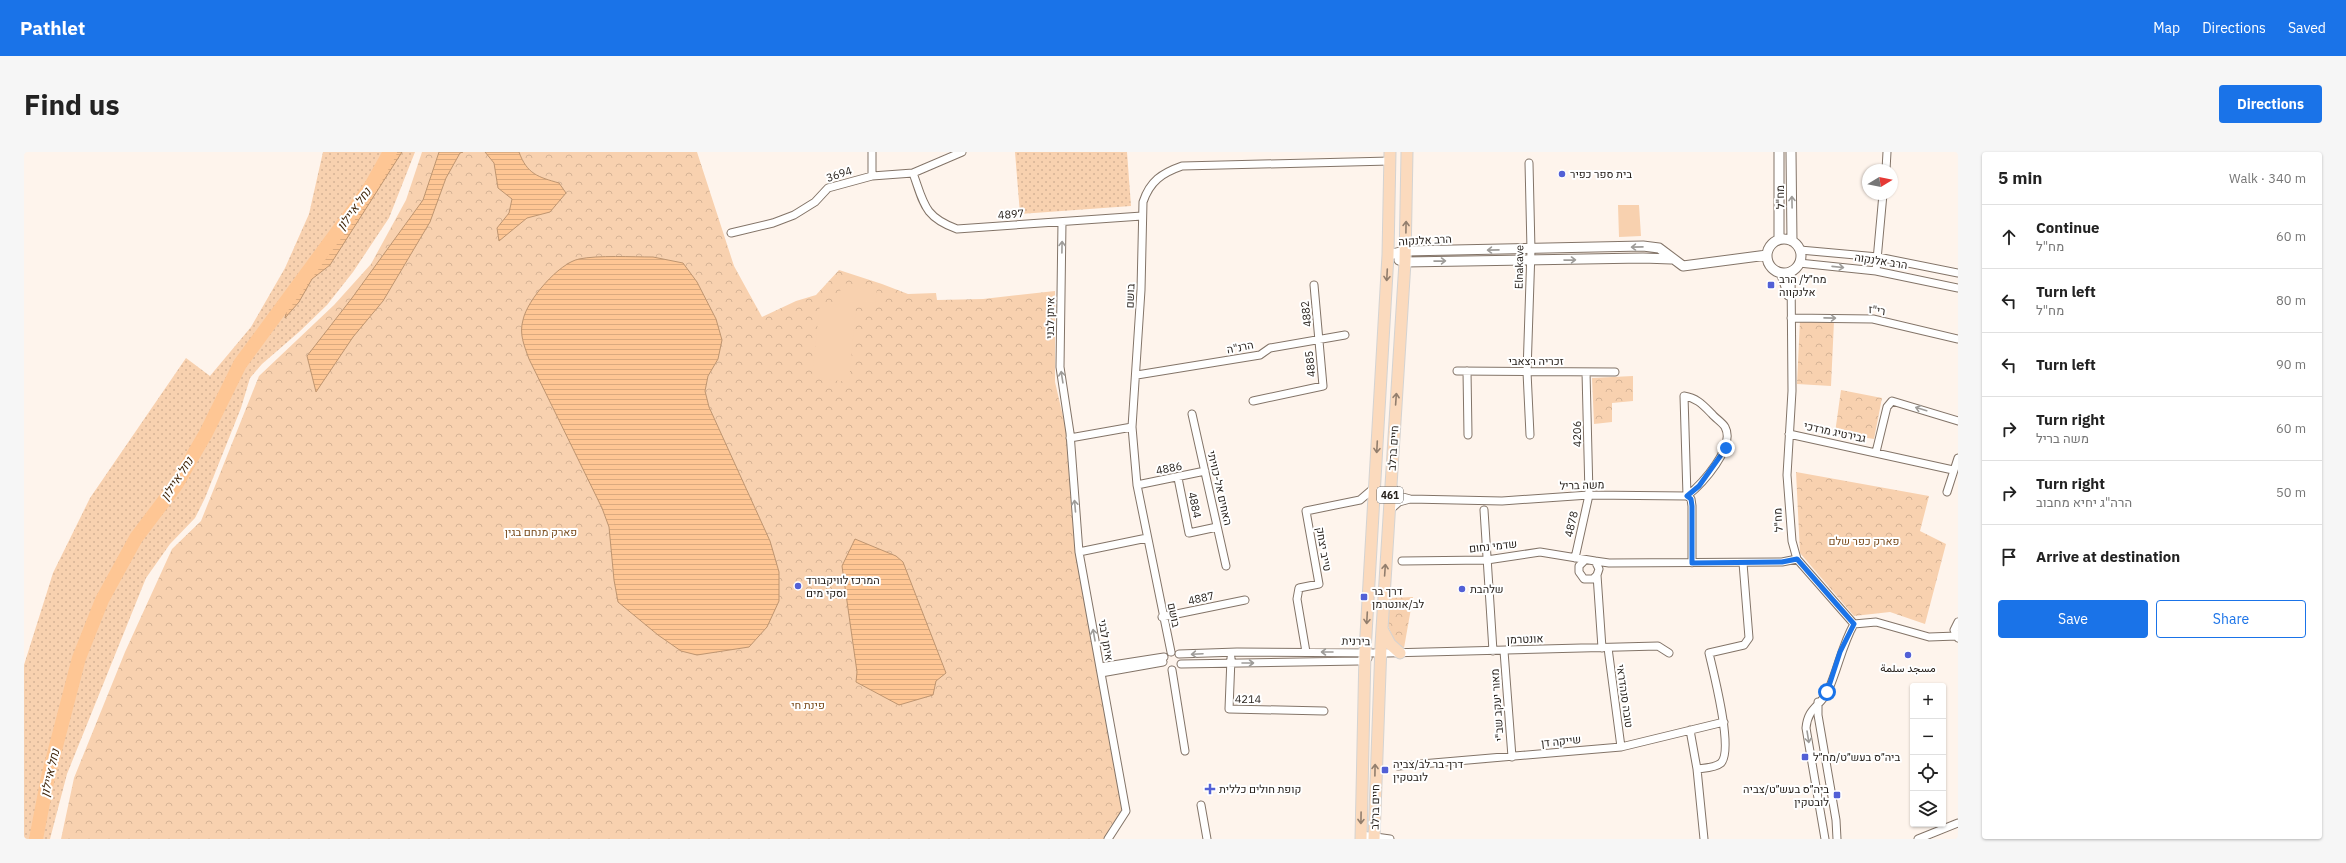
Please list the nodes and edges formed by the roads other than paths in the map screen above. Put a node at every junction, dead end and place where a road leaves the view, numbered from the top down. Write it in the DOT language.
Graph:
graph roads {
  1 [pos="872,152"];
  2 [pos="962,152"];
  3 [pos="1407,152"];
  4 [pos="1779,152"];
  5 [pos="1791,152"];
  6 [pos="1887,152"];
  7 [pos="1390,156"];
  8 [pos="1529,163"];
  9 [pos="1886,164"];
  10 [pos="913,173"];
  11 [pos="872,176"];
  12 [pos="1883,200"];
  13 [pos="1142,216"];
  14 [pos="1062,222"];
  15 [pos="731,233"];
  16 [pos="1779,240"];
  17 [pos="1792,241"];
  18 [pos="1531,250"];
  19 [pos="1800,250"];
  20 [pos="1388,255"];
  21 [pos="1767,255"];
  22 [pos="1405,257"];
  23 [pos="1878,257"];
  24 [pos="1671,259"];
  25 [pos="1531,260"];
  26 [pos="1799,263"];
  27 [pos="1791,271"];
  28 [pos="1876,271"];
  29 [pos="1780,272"];
  30 [pos="1958,273"];
  31 [pos="1314,285"];
  32 [pos="1958,288"];
  33 [pos="1791,306"];
  34 [pos="1791,318"];
  35 [pos="1345,335"];
  36 [pos="1958,339"];
  37 [pos="1318,340"];
  38 [pos="1456,371"];
  39 [pos="1467,371"];
  40 [pos="1527,372"];
  41 [pos="1586,372"];
  42 [pos="1615,372"];
  43 [pos="1137,375"];
  44 [pos="1253,401"];
  45 [pos="1192,414"];
  46 [pos="1958,421"];
  47 [pos="1132,427"];
  48 [pos="1789,434"];
  49 [pos="1468,435"];
  50 [pos="1530,435"];
  51 [pos="1070,438"];
  52 [pos="1876,452"];
  53 [pos="1958,458"];
  54 [pos="1953,470"];
  55 [pos="1205,471"];
  56 [pos="1178,478"];
  57 [pos="1390,482"];
  58 [pos="1137,485"];
  59 [pos="1374,488"];
  60 [pos="1947,492"];
  61 [pos="1589,495"];
  62 [pos="1687,496"];
  63 [pos="1410,499"];
  64 [pos="1360,500"];
  65 [pos="1373,508"];
  66 [pos="1484,510"];
  67 [pos="1389,511"];
  68 [pos="1217,527"];
  69 [pos="1147,538"];
  70 [pos="1079,552"];
  71 [pos="1575,558"];
  72 [pos="1797,559"];
  73 [pos="1488,560"];
  74 [pos="1585,560"];
  75 [pos="1402,561"];
  76 [pos="1595,561"];
  77 [pos="1692,563"];
  78 [pos="1743,563"];
  79 [pos="1226,566"];
  80 [pos="1598,575"];
  81 [pos="1244,600"];
  82 [pos="1162,617"];
  83 [pos="1958,622"];
  84 [pos="1854,624"];
  85 [pos="1382,628"];
  86 [pos="1957,637"];
  87 [pos="1605,648"];
  88 [pos="1493,651"];
  89 [pos="1504,651"];
  90 [pos="1171,652"];
  91 [pos="1231,652"];
  92 [pos="1306,652"];
  93 [pos="1380,653"];
  94 [pos="1400,653"];
  95 [pos="1669,653"];
  96 [pos="1179,654"];
  97 [pos="1365,656"];
  98 [pos="1163,659"];
  99 [pos="1231,662"];
  100 [pos="1181,664"];
  101 [pos="1101,670"];
  102 [pos="1172,670"];
  103 [pos="1818,702"];
  104 [pos="1324,711"];
  105 [pos="1724,722"];
  106 [pos="1690,730"];
  107 [pos="1622,746"];
  108 [pos="1185,751"];
  109 [pos="1512,757"];
  110 [pos="1398,766"];
  111 [pos="1697,769"];
  112 [pos="1201,805"];
  113 [pos="1958,823"];
  114 [pos="1368,838"];
  115 [pos="1108,839"];
  116 [pos="1207,839"];
  117 [pos="1390,839"];
  118 [pos="1704,839"];
  119 [pos="1825,839"];
  120 [pos="1837,839"];
  121 [pos="1918,839"];
  1 -- 11 [label="street"];
  2 -- 10 [label="street, 3694"];
  22 -- 3 [label="main road, חיים ברלב / 461, one-way"];
  4 -- 16 [label="street, מח\"ל"];
  17 -- 5 [label="street, מח\"ל, one-way"];
  6 -- 9 [label="street"];
  7 -- 13 [label="street, בושם"];
  7 -- 20 [label="main road, חיים ברלב / 461"];
  8 -- 18 [label="street, Elnakave"];
  10 -- 11 [label="street, 3694"];
  10 -- 14 [label="street, 4897"];
  11 -- 15 [label="street, 3694"];
  12 -- 23 [label="street"];
  13 -- 14 [label="street, 4897"];
  13 -- 43 [label="street, בושם"];
  51 -- 14 [label="street, איתן לבני, one-way"];
  16 -- 17 [label="street"];
  16 -- 21 [label="street"];
  17 -- 19 [label="street"];
  18 -- 22 [label="street, הרב אלנקוה, one-way"];
  24 -- 18 [label="street, הרב אלנקוה, one-way"];
  18 -- 25 [label="street, Elnakave"];
  19 -- 23 [label="street, הרב אלנקוה"];
  19 -- 26 [label="street"];
  20 -- 22 [label="street, הרב אלנקוה"];
  20 -- 59 [label="main road, חיים ברלב / 461, one-way"];
  21 -- 24 [label="street, הרב אלנקוה"];
  21 -- 29 [label="street"];
  22 -- 25 [label="street, הרב אלנקוה, one-way"];
  57 -- 22 [label="main road, חיים ברלב / 461, one-way"];
  23 -- 28 [label="street"];
  23 -- 30 [label="street, הרב אלנקוה"];
  25 -- 24 [label="street, הרב אלנקוה, one-way"];
  25 -- 40 [label="street, Elnakave"];
  26 -- 27 [label="street"];
  26 -- 28 [label="street, הרב אלנקוה, one-way"];
  27 -- 29 [label="street"];
  27 -- 33 [label="street, מח\"ל"];
  28 -- 32 [label="street, הרב אלנקוה"];
  29 -- 33 [label="street, מח\"ל"];
  31 -- 37 [label="street, 4882"];
  33 -- 34 [label="street, מח\"ל"];
  34 -- 36 [label="street, רי\"ז, one-way"];
  34 -- 48 [label="street, מח\"ל"];
  35 -- 37 [label="street, הרנ\"ה"];
  37 -- 43 [label="street, הרנ\"ה"];
  37 -- 44 [label="street, 4885"];
  38 -- 39 [label="street, זכריה רצאבי"];
  39 -- 40 [label="street, זכריה רצאבי"];
  39 -- 49 [label="street"];
  40 -- 41 [label="street, זכריה רצאבי"];
  40 -- 50 [label="street"];
  41 -- 42 [label="street, זכריה רצאבי"];
  41 -- 61 [label="street, 4206"];
  43 -- 47 [label="street, בושם"];
  45 -- 55 [label="street, האחים אל-כוויתי"];
  46 -- 52 [label="street, גבירטיג מרדכי, one-way"];
  47 -- 51 [label="street"];
  47 -- 58 [label="street, בושם"];
  48 -- 52 [label="street, גבירטיג מרדכי"];
  48 -- 72 [label="street, מח\"ל"];
  70 -- 51 [label="street, איתן לבני, one-way"];
  52 -- 54 [label="street, גבירטיג מרדכי"];
  53 -- 54 [label="street"];
  54 -- 60 [label="street"];
  55 -- 56 [label="street, 4886"];
  55 -- 68 [label="street, האחים אל-כוויתי"];
  56 -- 58 [label="street, 4886"];
  56 -- 68 [label="street, 4884"];
  57 -- 63 [label="street, משה בריל"];
  57 -- 67 [label="main road, חיים ברלב / 461"];
  58 -- 69 [label="street, בושם"];
  59 -- 64 [label="street, טייב יצחק"];
  59 -- 65 [label="main road, חיים ברלב / 461"];
  61 -- 62 [label="street, משה בריל"];
  61 -- 63 [label="street, משה בריל"];
  61 -- 71 [label="street, 4878"];
  62 -- 62 [label="street"];
  62 -- 77 [label="street"];
  63 -- 67 [label="street, משה בריל"];
  64 -- 65 [label="street"];
  64 -- 92 [label="street, טייב יצחק"];
  65 -- 97 [label="main road, חיים ברלב / 461, one-way"];
  66 -- 73 [label="street"];
  85 -- 67 [label="main road, חיים ברלב / 461, one-way"];
  68 -- 79 [label="street, האחים אל-כוויתי"];
  69 -- 70 [label="street"];
  69 -- 82 [label="street, בושם"];
  101 -- 70 [label="street, איתן לבני, one-way"];
  71 -- 73 [label="street, שדמי נחום"];
  71 -- 74 [label="street, שדמי נחום"];
  72 -- 78 [label="street, שדמי נחום"];
  72 -- 84 [label="street, מח\"ל"];
  73 -- 75 [label="street, שדמי נחום"];
  73 -- 88 [label="street"];
  74 -- 76 [label="street, שדמי נחום"];
  74 -- 80 [label="street"];
  76 -- 77 [label="street, שדמי נחום"];
  76 -- 80 [label="street"];
  77 -- 78 [label="street, שדמי נחום"];
  78 -- 105 [label="street"];
  80 -- 87 [label="street, טובה סנהדראי"];
  81 -- 82 [label="street, 4887"];
  82 -- 90 [label="street, בושם"];
  83 -- 86 [label="street"];
  84 -- 86 [label="street"];
  84 -- 103 [label="street"];
  85 -- 93 [label="main road, חיים ברלב / 461"];
  85 -- 94 [label="main road"];
  87 -- 89 [label="street, אונטרמן"];
  87 -- 95 [label="street, אונטרמן"];
  87 -- 107 [label="street, טובה סנהדראי"];
  88 -- 89 [label="street, אונטרמן"];
  88 -- 94 [label="street, אונטרמן"];
  89 -- 109 [label="street, מאור יעקב שב\"י"];
  90 -- 96 [label="street"];
  90 -- 98 [label="street"];
  91 -- 92 [label="street, בירנית"];
  91 -- 96 [label="street, בירנית, one-way"];
  91 -- 99 [label="street, 4214"];
  97 -- 92 [label="street, בירנית, one-way"];
  93 -- 94 [label="street, אונטרמן"];
  93 -- 97 [label="street, בירנית"];
  114 -- 93 [label="main road, חיים ברלב / 461, one-way"];
  96 -- 100 [label="street"];
  99 -- 97 [label="street, בירנית, one-way"];
  97 -- 114 [label="main road, חיים ברלב / 461, one-way"];
  98 -- 101 [label="street"];
  98 -- 102 [label="street"];
  99 -- 100 [label="street, בירנית"];
  99 -- 104 [label="street, 4214"];
  100 -- 102 [label="street"];
  101 -- 115 [label="street, איתן לבני"];
  102 -- 108 [label="street"];
  103 -- 119 [label="street, one-way"];
  103 -- 120 [label="street"];
  105 -- 106 [label="street, שייקה דן"];
  105 -- 111 [label="street"];
  106 -- 107 [label="street, שייקה דן"];
  106 -- 111 [label="street"];
  107 -- 109 [label="street, שייקה דן"];
  109 -- 110 [label="street, שייקה דן"];
  111 -- 118 [label="street"];
  112 -- 116 [label="street"];
  113 -- 121 [label="street"];
  114 -- 117 [label="street"];
}
